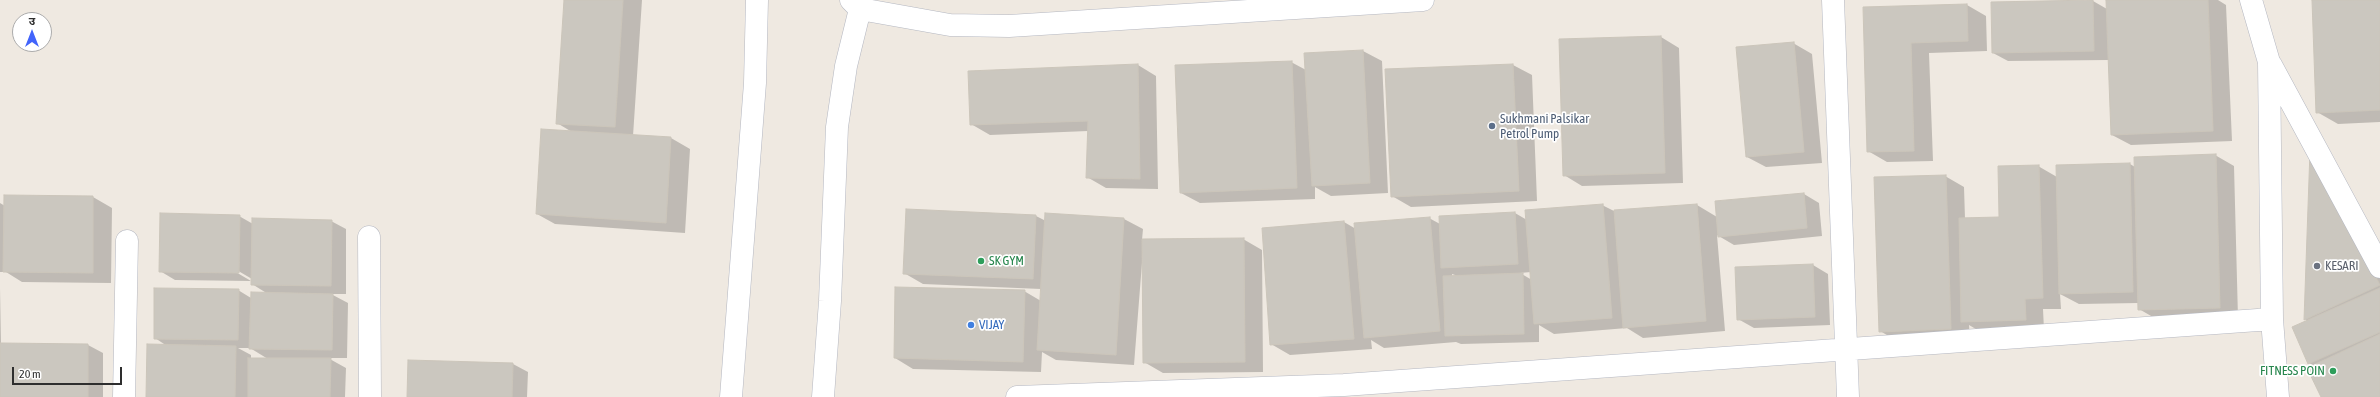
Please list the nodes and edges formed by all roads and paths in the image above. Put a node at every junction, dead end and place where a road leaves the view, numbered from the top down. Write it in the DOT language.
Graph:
graph roads {
  1 [pos="757,0"];
  2 [pos="1423,0"];
  3 [pos="1833,0"];
  4 [pos="2251,0"];
  5 [pos="857,3"];
  6 [pos="2269,62"];
  7 [pos="368,237"];
  8 [pos="128,241"];
  9 [pos="2380,267"];
  10 [pos="2272,319"];
  11 [pos="1846,349"];
  12 [pos="1344,391"];
  13 [pos="1120,395"];
  14 [pos="124,397"];
  15 [pos="370,397"];
  16 [pos="731,397"];
  17 [pos="823,397"];
  18 [pos="1017,397"];
  19 [pos="1848,397"];
  20 [pos="2279,397"];
  1 -- 16 [label="street"];
  2 -- 5 [label="street"];
  3 -- 11 [label="street"];
  4 -- 6 [label="street"];
  5 -- 17 [label="street"];
  6 -- 9 [label="street"];
  6 -- 10 [label="street"];
  7 -- 15 [label="street"];
  8 -- 14 [label="street"];
  10 -- 11 [label="street"];
  10 -- 20 [label="street"];
  11 -- 12 [label="street"];
  11 -- 19 [label="street"];
  12 -- 13 [label="street"];
  13 -- 18 [label="street"];
}
